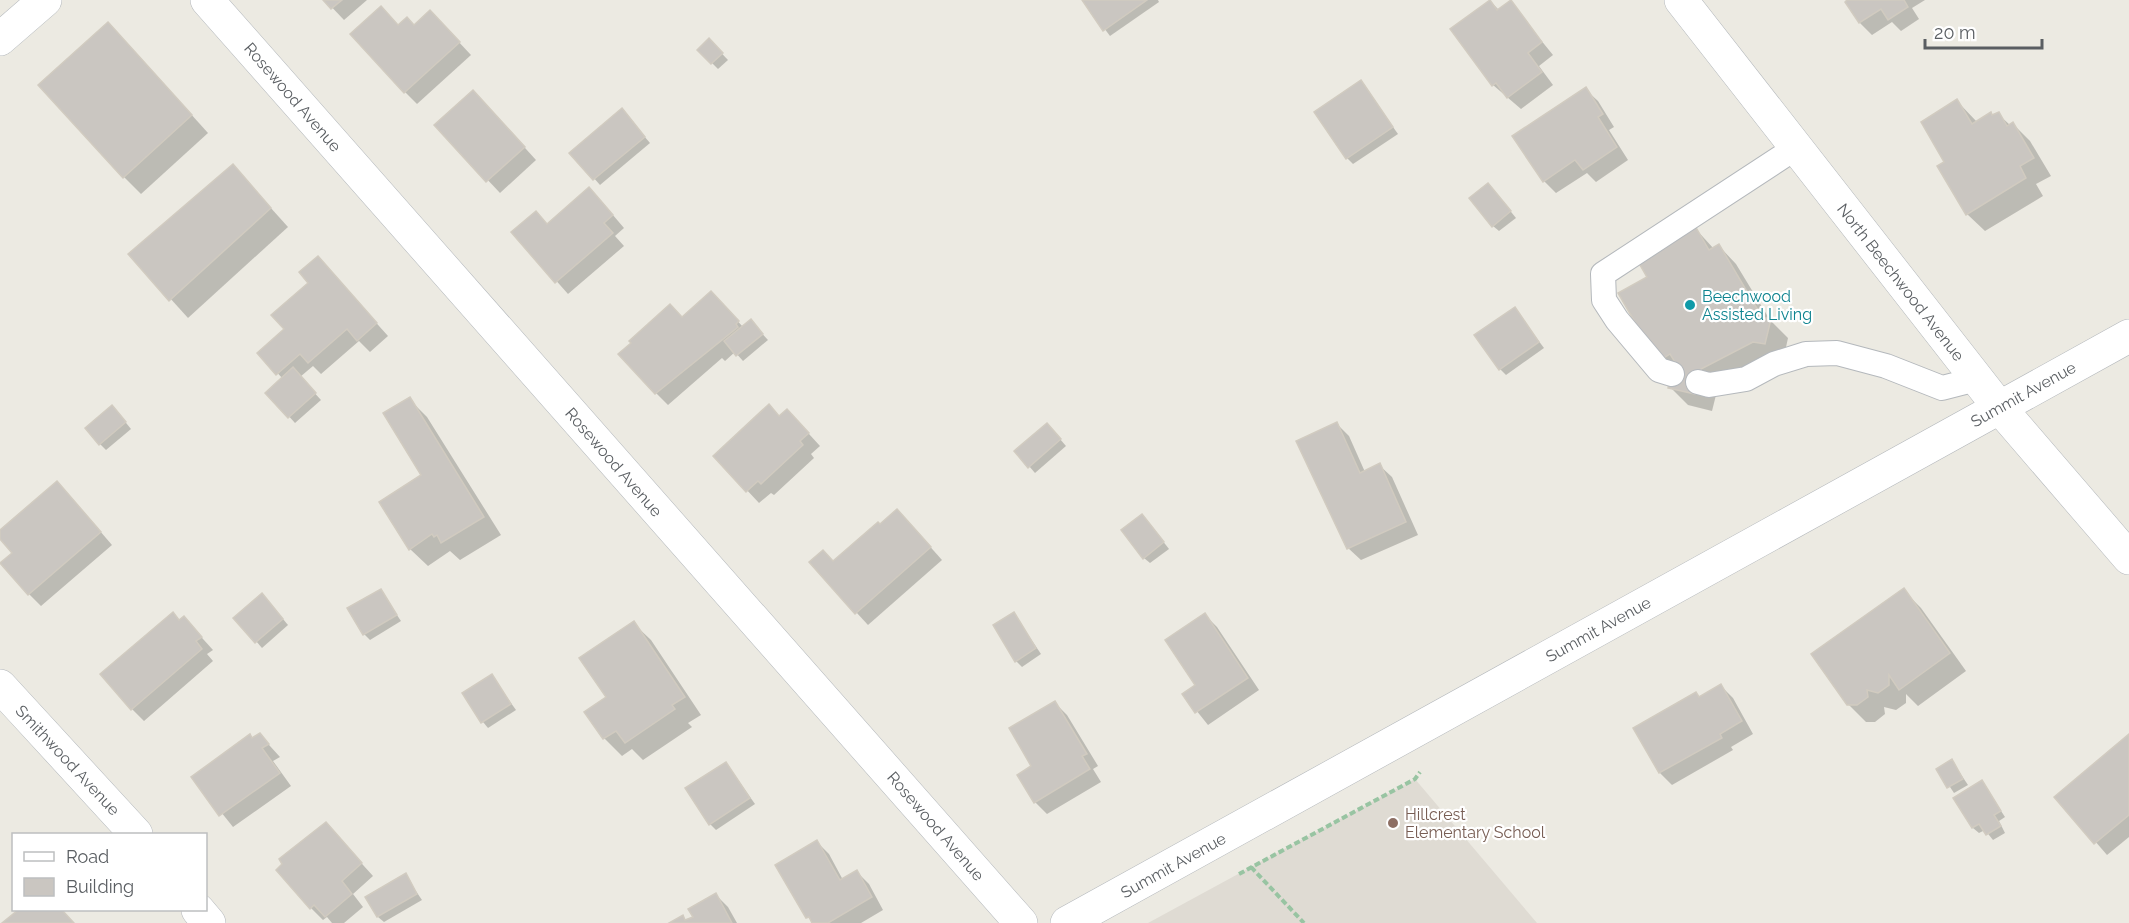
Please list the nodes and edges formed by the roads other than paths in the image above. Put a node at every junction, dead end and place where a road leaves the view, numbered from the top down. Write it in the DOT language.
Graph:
graph roads {
  1 [pos="45,0"];
  2 [pos="207,0"];
  3 [pos="1681,0"];
  4 [pos="0,39"];
  5 [pos="1797,147"];
  6 [pos="2129,336"];
  7 [pos="1672,374"];
  8 [pos="1977,379"];
  9 [pos="1698,382"];
  10 [pos="1999,407"];
  11 [pos="2129,558"];
  12 [pos="0,686"];
  13 [pos="135,833"];
  14 [pos="200,911"];
  15 [pos="209,923"];
  16 [pos="1021,923"];
  17 [pos="1067,923"];
  1 -- 4 [label="street"];
  2 -- 16 [label="street, Rosewood Avenue"];
  3 -- 5 [label="street, North Beechwood Avenue"];
  5 -- 7 [label="lane"];
  5 -- 8 [label="street, North Beechwood Avenue"];
  6 -- 10 [label="street, Summit Avenue"];
  8 -- 9 [label="lane"];
  8 -- 10 [label="street, North Beechwood Avenue"];
  10 -- 11 [label="street, North Beechwood Avenue"];
  10 -- 17 [label="street, Summit Avenue"];
  12 -- 13 [label="street, Smithwood Avenue"];
  14 -- 15 [label="street"];
}
